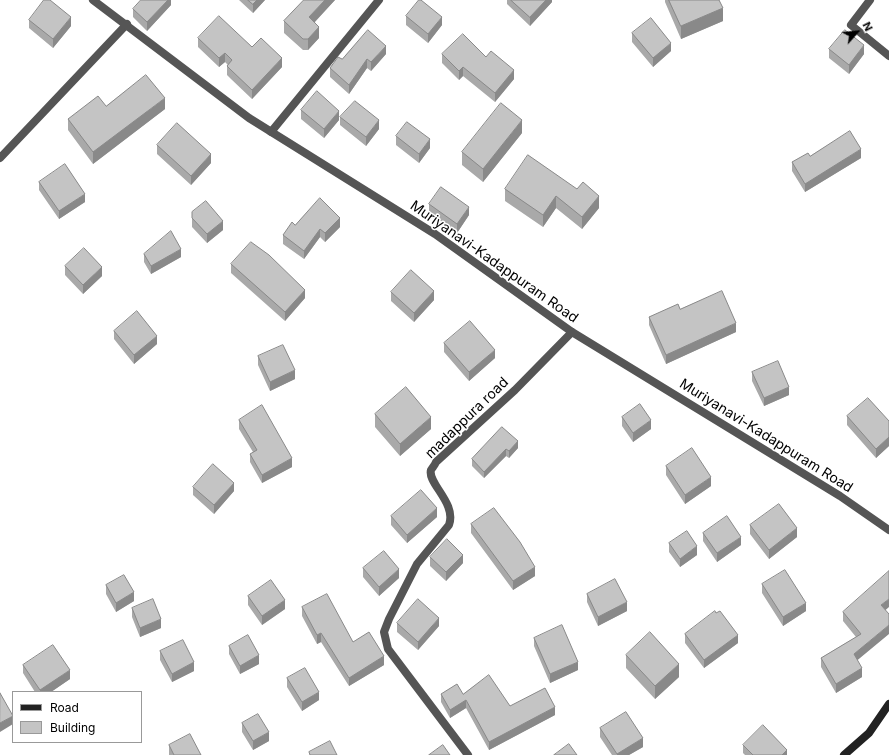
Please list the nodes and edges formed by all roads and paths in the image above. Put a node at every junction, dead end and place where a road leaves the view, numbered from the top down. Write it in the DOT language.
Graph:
graph roads {
  1 [pos="93,0"];
  2 [pos="379,0"];
  3 [pos="870,0"];
  4 [pos="126,24"];
  5 [pos="889,56"];
  6 [pos="271,132"];
  7 [pos="0,158"];
  8 [pos="572,332"];
  9 [pos="889,530"];
  10 [pos="889,704"];
  11 [pos="468,755"];
  12 [pos="844,755"];
  1 -- 4 [label="street, Muriyanavi-Kadappuram Road"];
  2 -- 6 [label="street"];
  3 -- 5 [label="street"];
  4 -- 6 [label="street, Muriyanavi-Kadappuram Road"];
  4 -- 7 [label="street"];
  6 -- 8 [label="street, Muriyanavi-Kadappuram Road"];
  8 -- 9 [label="street, Muriyanavi-Kadappuram Road"];
  8 -- 11 [label="street, madappura road"];
  10 -- 12 [label="main road"];
}
